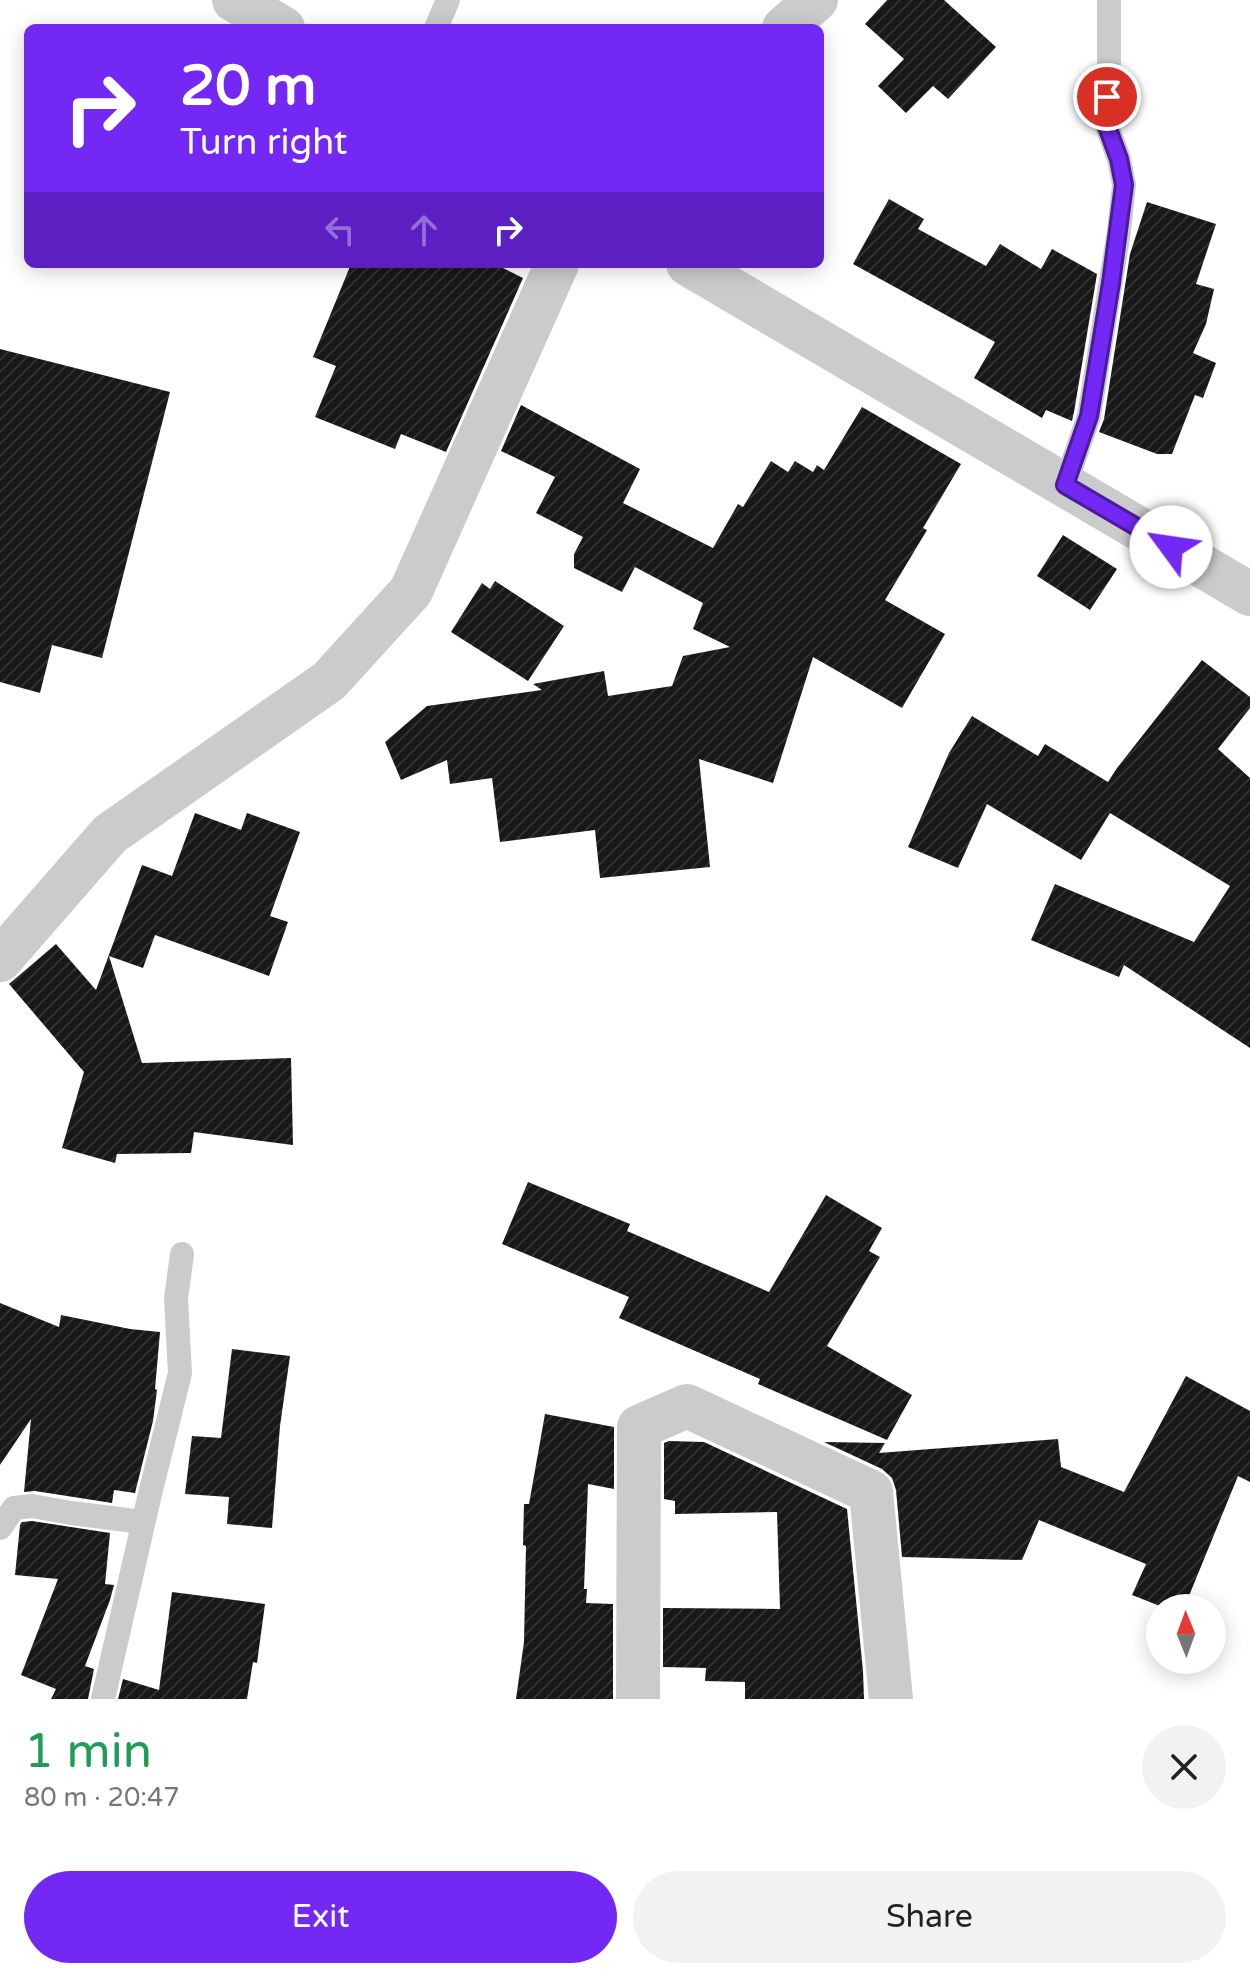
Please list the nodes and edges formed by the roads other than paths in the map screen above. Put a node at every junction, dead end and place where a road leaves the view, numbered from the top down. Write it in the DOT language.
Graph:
graph roads {
  1 [pos="234,0"];
  2 [pos="448,0"];
  3 [pos="816,0"];
  4 [pos="1109,0"];
  5 [pos="276,24"];
  6 [pos="438,24"];
  7 [pos="789,24"];
  8 [pos="555,268"];
  9 [pos="695,268"];
  10 [pos="1065,485"];
  11 [pos="1250,594"];
  12 [pos="0,960"];
  13 [pos="182,1254"];
  14 [pos="143,1522"];
  15 [pos="0,1528"];
  16 [pos="103,1699"];
  17 [pos="638,1699"];
  18 [pos="891,1699"];
  1 -- 5 [label="street"];
  2 -- 6 [label="lane"];
  3 -- 7 [label="street"];
  4 -- 10 [label="lane"];
  8 -- 12 [label="street"];
  9 -- 10 [label="street"];
  10 -- 11 [label="street"];
  13 -- 14 [label="lane"];
  14 -- 15 [label="lane"];
  14 -- 16 [label="lane"];
  17 -- 18 [label="street"];
}
